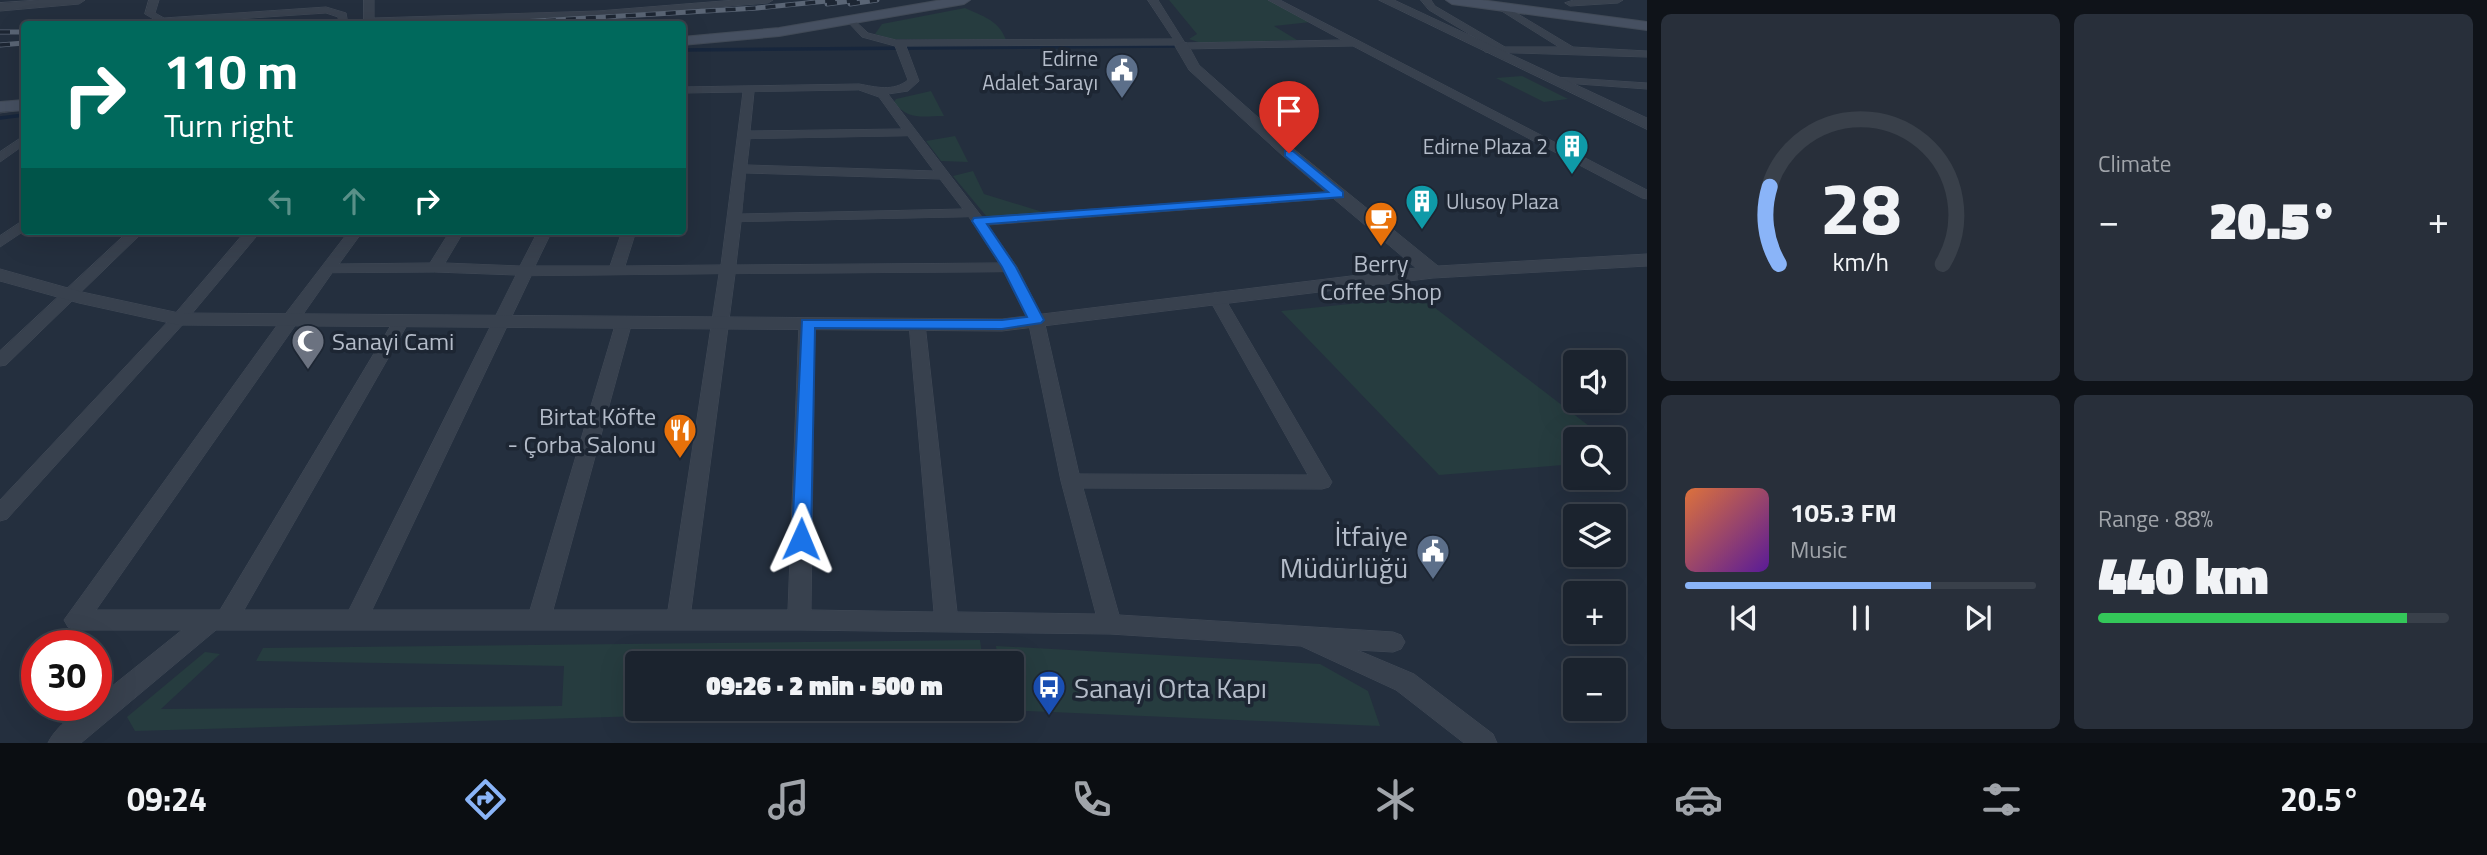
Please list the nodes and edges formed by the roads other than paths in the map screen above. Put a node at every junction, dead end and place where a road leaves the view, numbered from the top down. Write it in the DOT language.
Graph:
graph roads {
  1 [pos="79,0"];
  2 [pos="154,0"];
  3 [pos="369,0"];
  4 [pos="768,0"];
  5 [pos="964,0"];
  6 [pos="1153,0"];
  7 [pos="1273,0"];
  8 [pos="1385,0"];
  9 [pos="1426,0"];
  10 [pos="1452,0"];
  11 [pos="1478,0"];
  12 [pos="1618,0"];
  13 [pos="1568,2"];
  14 [pos="0,7"];
  15 [pos="1503,8"];
  16 [pos="1583,15"];
  17 [pos="162,21"];
  18 [pos="162,21"];
  19 [pos="344,21"];
  20 [pos="852,21"];
  21 [pos="1647,25"];
  22 [pos="686,41"];
  23 [pos="1356,43"];
  24 [pos="1180,44"];
  25 [pos="900,45"];
  26 [pos="1496,50"];
  27 [pos="1571,50"];
  28 [pos="1641,54"];
  29 [pos="1647,61"];
  30 [pos="1555,80"];
  31 [pos="1647,86"];
  32 [pos="749,88"];
  33 [pos="686,90"];
  34 [pos="880,92"];
  35 [pos="21,106"];
  36 [pos="0,108"];
  37 [pos="21,119"];
  38 [pos="0,121"];
  39 [pos="1646,123"];
  40 [pos="912,132"];
  41 [pos="744,135"];
  42 [pos="21,142"];
  43 [pos="0,158"];
  44 [pos="739,169"];
  45 [pos="945,174"];
  46 [pos="1339,194"];
  47 [pos="1647,195"];
  48 [pos="976,217"];
  49 [pos="735,218"];
  50 [pos="21,226"];
  51 [pos="132,235"];
  52 [pos="251,235"];
  53 [pos="353,235"];
  54 [pos="455,235"];
  55 [pos="543,235"];
  56 [pos="628,235"];
  57 [pos="0,243"];
  58 [pos="1647,260"];
  59 [pos="436,267"];
  60 [pos="1009,267"];
  61 [pos="329,269"];
  62 [pos="727,270"];
  63 [pos="525,271"];
  64 [pos="615,271"];
  65 [pos="1433,272"];
  66 [pos="0,275"];
  67 [pos="72,295"];
  68 [pos="1216,297"];
  69 [pos="179,319"];
  70 [pos="289,320"];
  71 [pos="402,320"];
  72 [pos="1036,320"];
  73 [pos="502,321"];
  74 [pos="624,322"];
  75 [pos="719,323"];
  76 [pos="807,323"];
  77 [pos="916,324"];
  78 [pos="0,361"];
  79 [pos="1071,481"];
  80 [pos="0,513"];
  81 [pos="356,620"];
  82 [pos="539,620"];
  83 [pos="799,620"];
  84 [pos="218,621"];
  85 [pos="678,621"];
  86 [pos="946,622"];
  87 [pos="1110,624"];
  88 [pos="1297,635"];
  89 [pos="1393,642"];
  90 [pos="61,743"];
  91 [pos="1484,743"];
  1 -- 14 [label="street"];
  2 -- 18 [label="street"];
  3 -- 4 [label="street"];
  5 -- 20 [label="main road"];
  6 -- 24 [label="street"];
  7 -- 23 [label="street"];
  8 -- 26 [label="street"];
  9 -- 26 [label="street"];
  10 -- 15 [label="main road"];
  11 -- 16 [label="main road"];
  12 -- 13 [label="street"];
  13 -- 16 [label="street"];
  15 -- 21 [label="main road"];
  15 -- 27 [label="street"];
  16 -- 21 [label="main road"];
  17 -- 19 [label="street"];
  20 -- 22 [label="main road"];
  20 -- 25 [label="street"];
  23 -- 24 [label="street"];
  23 -- 47 [label="street"];
  24 -- 25 [label="street"];
  24 -- 46 [label="street"];
  25 -- 34 [label="street"];
  26 -- 27 [label="street"];
  26 -- 30 [label="street"];
  27 -- 28 [label="street"];
  28 -- 29 [label="street"];
  30 -- 31 [label="street"];
  30 -- 39 [label="street"];
  32 -- 33 [label="street"];
  32 -- 34 [label="street"];
  32 -- 41 [label="street"];
  34 -- 40 [label="street"];
  35 -- 36 [label="main road"];
  37 -- 38 [label="street"];
  40 -- 41 [label="street"];
  40 -- 45 [label="street"];
  41 -- 44 [label="street"];
  42 -- 43 [label="street"];
  44 -- 45 [label="street"];
  44 -- 49 [label="street"];
  45 -- 48 [label="street"];
  46 -- 48 [label="street"];
  46 -- 65 [label="street"];
  48 -- 49 [label="street"];
  48 -- 60 [label="street"];
  49 -- 62 [label="street"];
  50 -- 57 [label="street"];
  51 -- 67 [label="street"];
  52 -- 69 [label="street"];
  53 -- 61 [label="street"];
  54 -- 59 [label="street"];
  55 -- 63 [label="street"];
  56 -- 64 [label="street"];
  58 -- 65 [label="street"];
  59 -- 61 [label="street"];
  59 -- 63 [label="street"];
  60 -- 62 [label="street"];
  60 -- 72 [label="street"];
  61 -- 70 [label="street"];
  62 -- 64 [label="street"];
  62 -- 75 [label="street"];
  63 -- 64 [label="street"];
  63 -- 73 [label="street"];
  65 -- 68 [label="street"];
  66 -- 67 [label="street"];
  67 -- 69 [label="street"];
  67 -- 78 [label="street"];
  68 -- 72 [label="street"];
  68 -- 79 [label="street"];
  69 -- 70 [label="street"];
  69 -- 80 [label="street"];
  70 -- 71 [label="street"];
  70 -- 84 [label="street"];
  71 -- 73 [label="street"];
  71 -- 84 [label="street"];
  72 -- 77 [label="street"];
  72 -- 79 [label="street"];
  73 -- 74 [label="street"];
  73 -- 81 [label="street"];
  74 -- 75 [label="street"];
  74 -- 82 [label="street"];
  75 -- 76 [label="street"];
  75 -- 85 [label="street"];
  76 -- 77 [label="street"];
  76 -- 83 [label="street"];
  77 -- 86 [label="street"];
  79 -- 87 [label="street"];
  81 -- 82 [label="street"];
  81 -- 84 [label="street"];
  82 -- 85 [label="street"];
  83 -- 85 [label="street"];
  83 -- 86 [label="street"];
  84 -- 90 [label="street"];
  86 -- 87 [label="street"];
  87 -- 88 [label="street"];
  88 -- 89 [label="street"];
  88 -- 91 [label="street"];
}
